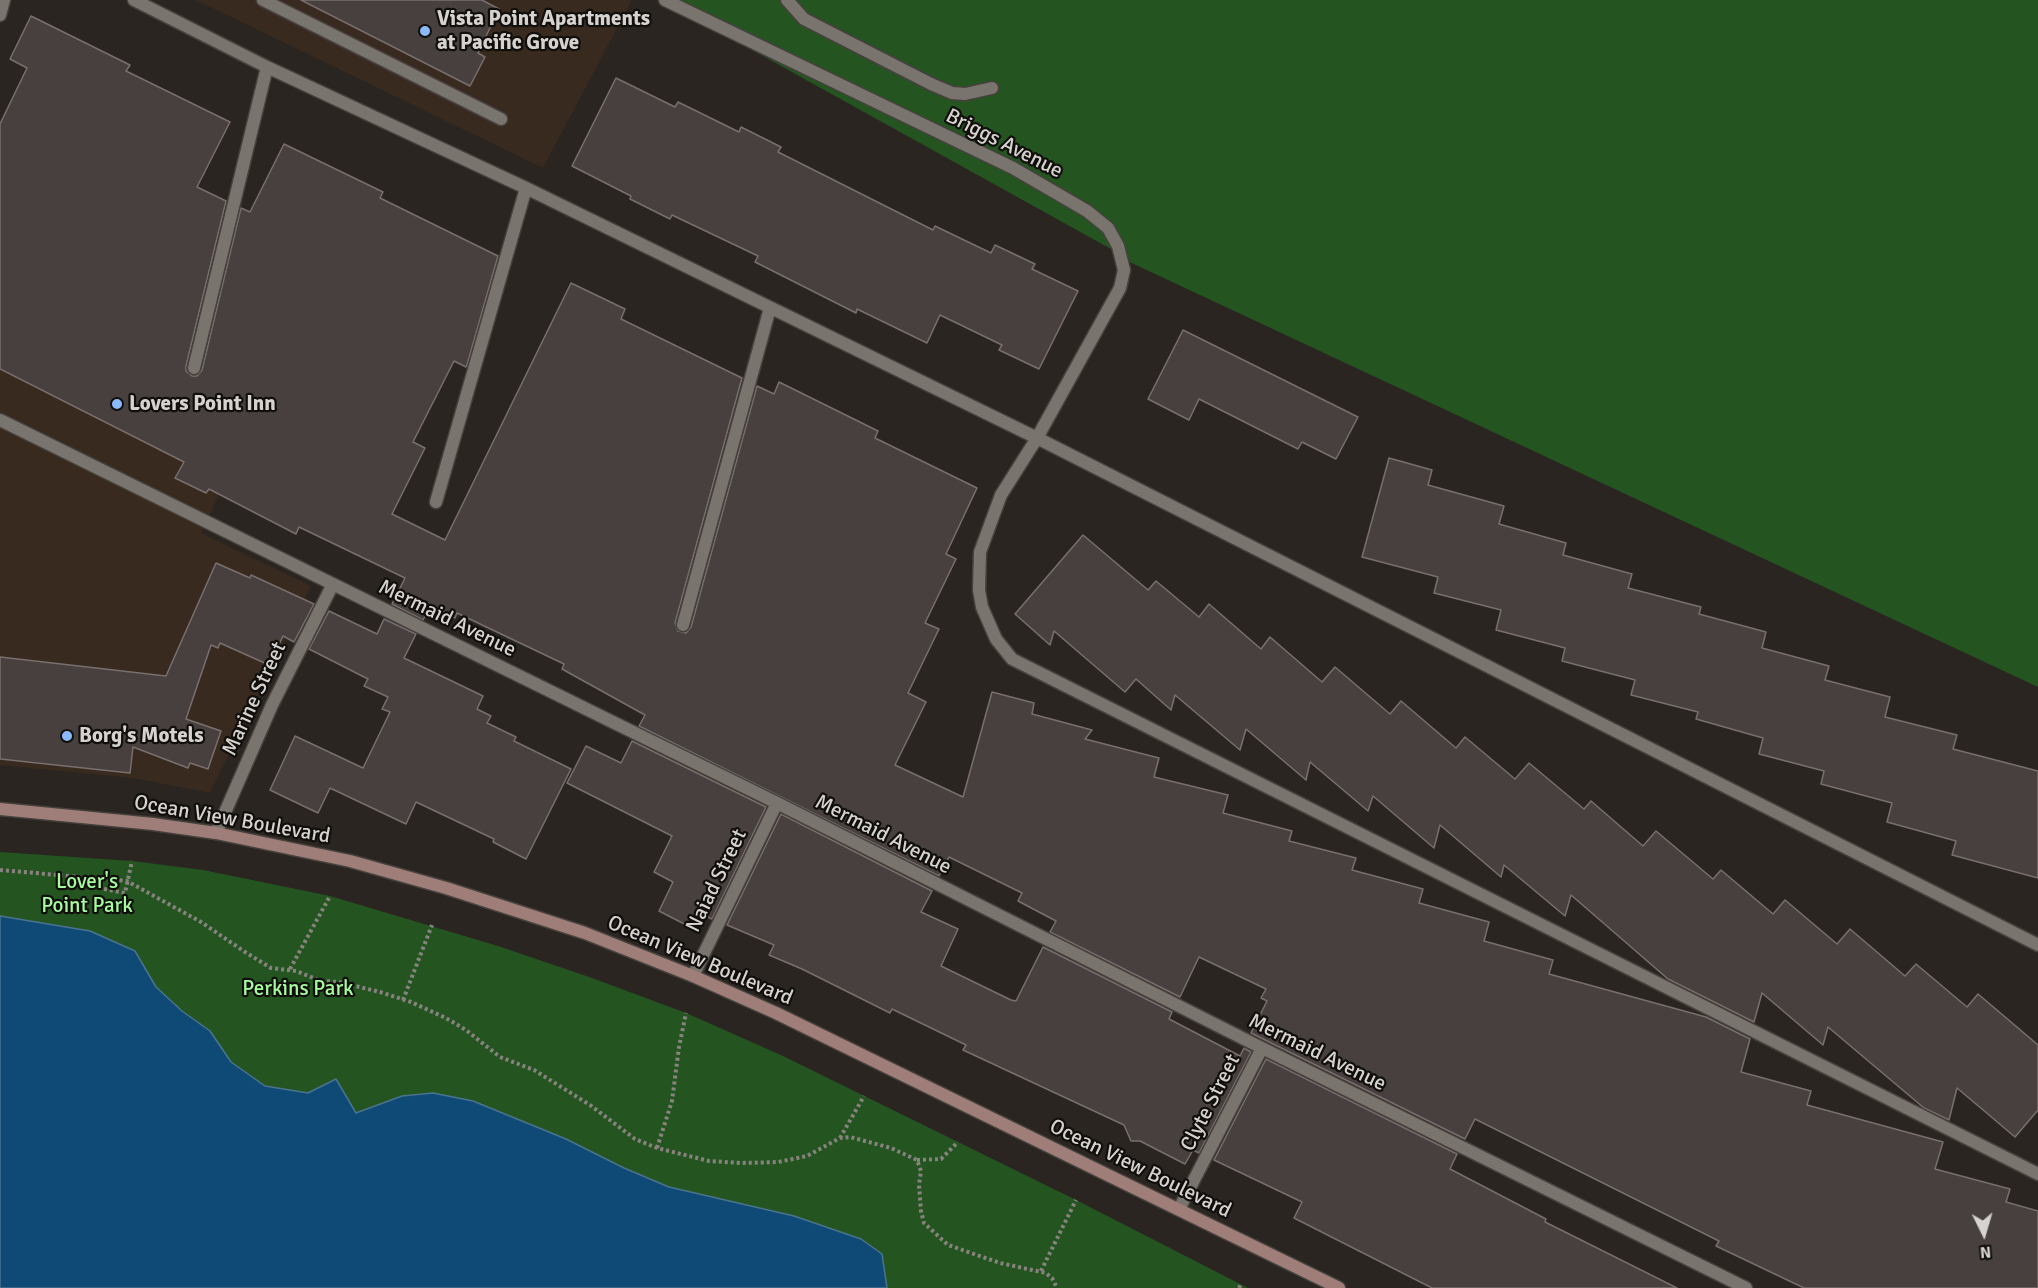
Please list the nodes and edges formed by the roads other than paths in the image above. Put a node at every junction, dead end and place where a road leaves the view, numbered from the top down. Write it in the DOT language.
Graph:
graph roads {
  1 [pos="4,0"];
  2 [pos="134,0"];
  3 [pos="263,0"];
  4 [pos="665,0"];
  5 [pos="787,0"];
  6 [pos="0,15"];
  7 [pos="267,67"];
  8 [pos="992,88"];
  9 [pos="501,119"];
  10 [pos="526,188"];
  11 [pos="770,308"];
  12 [pos="194,368"];
  13 [pos="0,420"];
  14 [pos="1037,438"];
  15 [pos="436,502"];
  16 [pos="333,584"];
  17 [pos="683,625"];
  18 [pos="777,803"];
  19 [pos="0,809"];
  20 [pos="216,833"];
  21 [pos="2038,945"];
  22 [pos="693,976"];
  23 [pos="1262,1048"];
  24 [pos="2038,1174"];
  25 [pos="1179,1209"];
  26 [pos="1339,1288"];
  27 [pos="1746,1288"];
  1 -- 6 [label="street"];
  2 -- 7 [label="street"];
  3 -- 9 [label="street"];
  4 -- 14 [label="street, Briggs Avenue"];
  5 -- 8 [label="street"];
  7 -- 10 [label="street"];
  7 -- 12 [label="street"];
  10 -- 11 [label="street"];
  10 -- 15 [label="street"];
  11 -- 14 [label="street"];
  11 -- 17 [label="street"];
  13 -- 16 [label="street, Mermaid Avenue"];
  14 -- 21 [label="street"];
  14 -- 24 [label="street, Briggs Avenue"];
  16 -- 18 [label="street, Mermaid Avenue"];
  16 -- 20 [label="street, Marine Street"];
  18 -- 22 [label="street, Naiad Street"];
  18 -- 23 [label="street, Mermaid Avenue"];
  19 -- 20 [label="main road, Ocean View Boulevard"];
  20 -- 22 [label="main road, Ocean View Boulevard"];
  22 -- 25 [label="main road, Ocean View Boulevard"];
  23 -- 25 [label="street, Clyte Street"];
  23 -- 27 [label="street, Mermaid Avenue"];
  25 -- 26 [label="main road, Ocean View Boulevard"];
}
